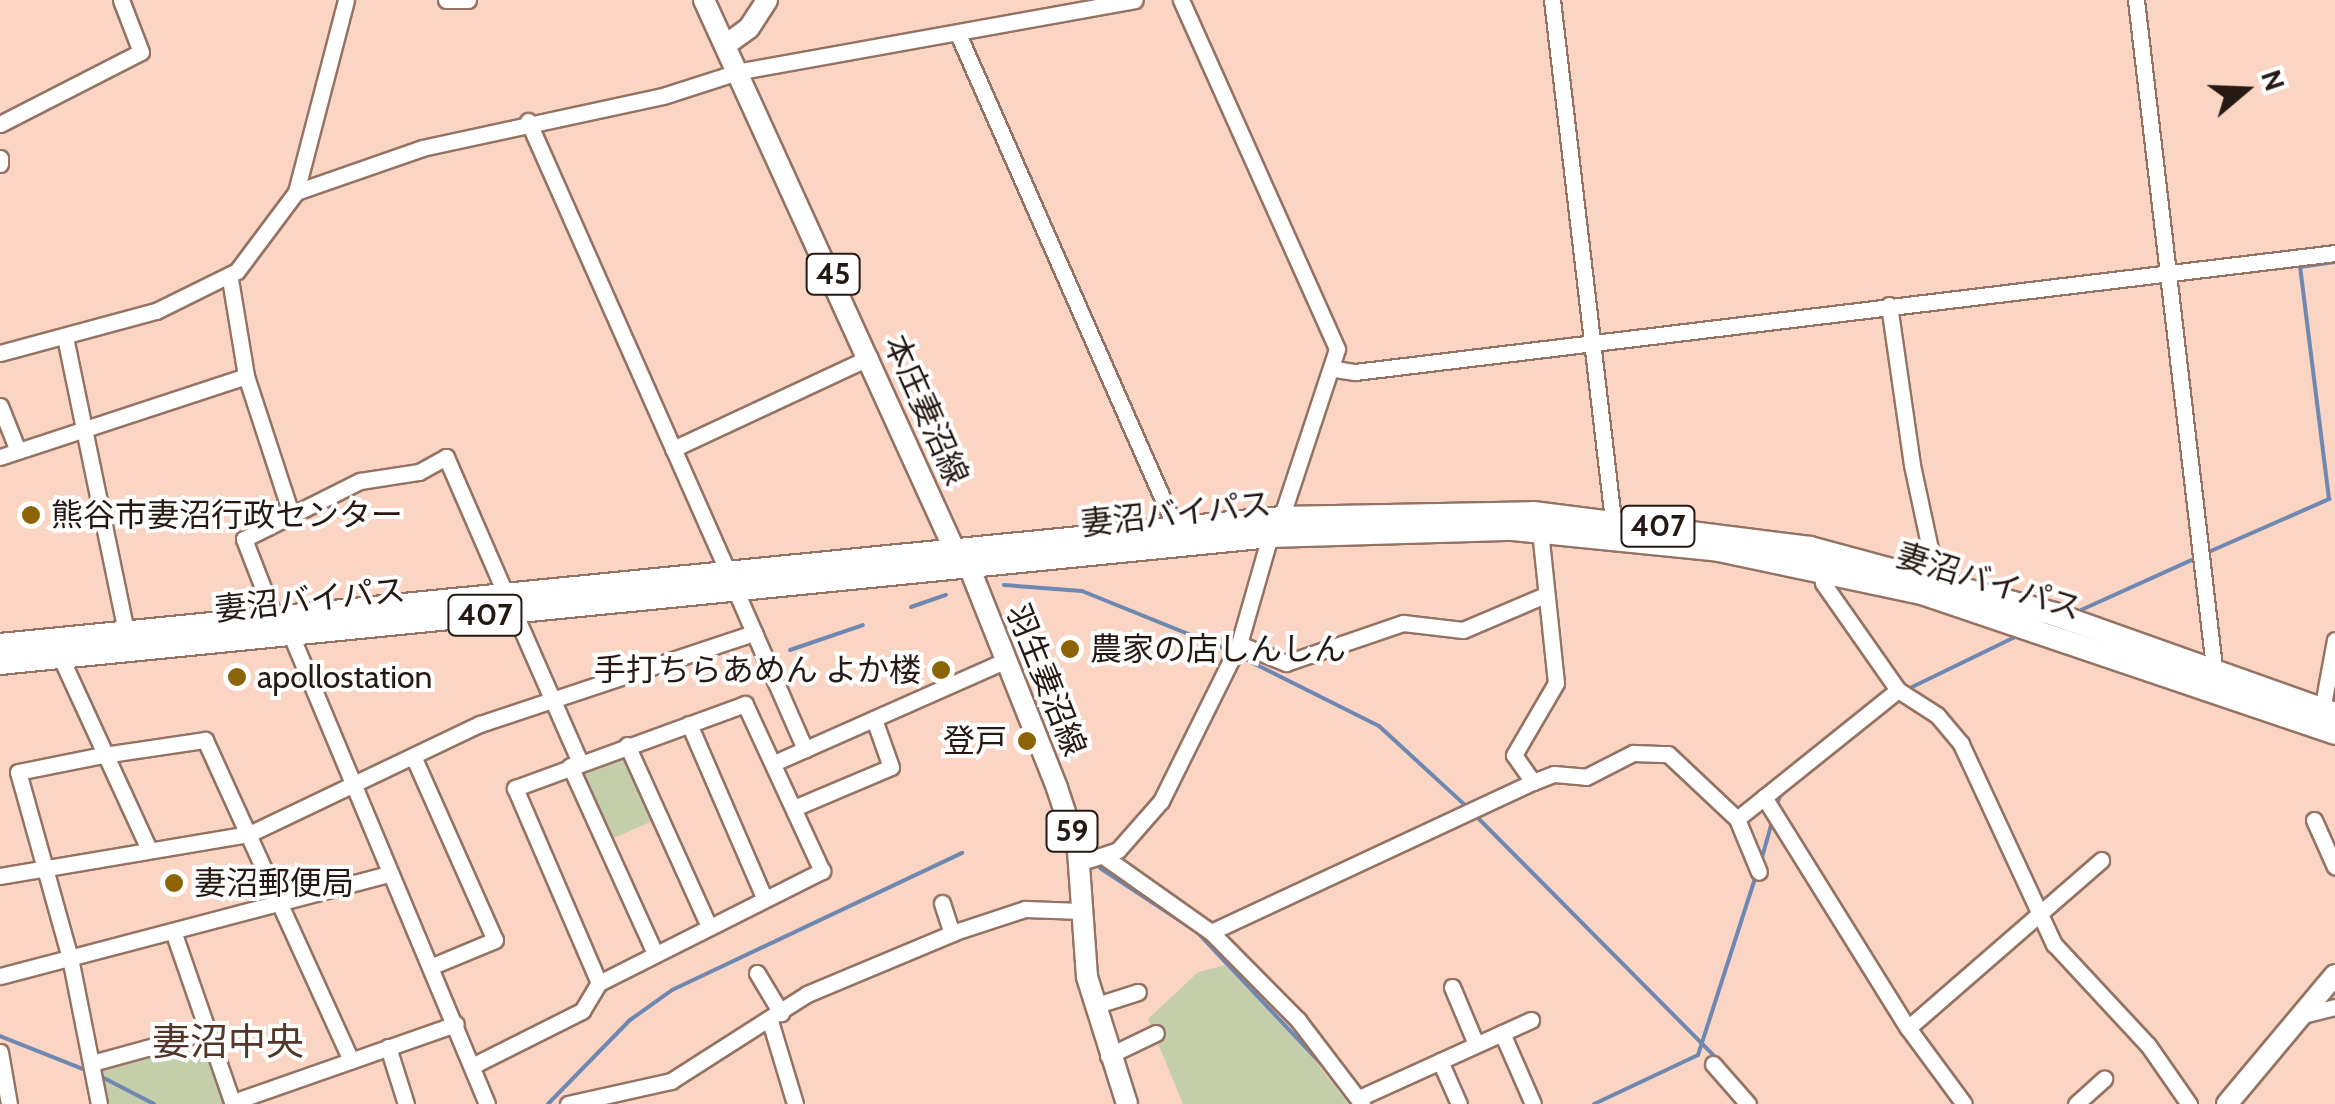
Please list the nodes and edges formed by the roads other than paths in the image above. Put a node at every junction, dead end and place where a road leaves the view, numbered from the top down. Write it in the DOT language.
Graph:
graph roads {
  1 [pos="121,0"];
  2 [pos="346,0"];
  3 [pos="446,0"];
  4 [pos="468,0"];
  5 [pos="704,0"];
  6 [pos="767,0"];
  7 [pos="1135,0"];
  8 [pos="1181,0"];
  9 [pos="1552,0"];
  10 [pos="2136,0"];
  11 [pos="958,34"];
  12 [pos="727,44"];
  13 [pos="741,71"];
  14 [pos="528,121"];
  15 [pos="0,124"];
  16 [pos="296,192"];
  17 [pos="2335,254"];
  18 [pos="2170,274"];
  19 [pos="230,279"];
  20 [pos="1889,305"];
  21 [pos="66,337"];
  22 [pos="1591,342"];
  23 [pos="0,353"];
  24 [pos="870,356"];
  25 [pos="1334,369"];
  26 [pos="246,376"];
  27 [pos="0,406"];
  28 [pos="84,430"];
  29 [pos="673,449"];
  30 [pos="18,451"];
  31 [pos="0,457"];
  32 [pos="293,520"];
  33 [pos="1613,520"];
  34 [pos="1276,527"];
  35 [pos="1176,529"];
  36 [pos="1540,532"];
  37 [pos="963,560"];
  38 [pos="1821,568"];
  39 [pos="731,581"];
  40 [pos="1939,589"];
  41 [pos="1546,594"];
  42 [pos="510,603"];
  43 [pos="283,627"];
  44 [pos="126,632"];
  45 [pos="754,633"];
  46 [pos="2335,640"];
  47 [pos="1239,644"];
  48 [pos="0,646"];
  49 [pos="62,658"];
  50 [pos="1006,660"];
  51 [pos="0,663"];
  52 [pos="2213,681"];
  53 [pos="1898,690"];
  54 [pos="552,697"];
  55 [pos="2328,712"];
  56 [pos="874,718"];
  57 [pos="689,724"];
  58 [pos="2335,732"];
  59 [pos="628,746"];
  60 [pos="805,749"];
  61 [pos="103,755"];
  62 [pos="413,756"];
  63 [pos="774,763"];
  64 [pos="575,764"];
  65 [pos="1533,782"];
  66 [pos="350,788"];
  67 [pos="1764,797"];
  68 [pos="794,808"];
  69 [pos="1738,819"];
  70 [pos="2314,820"];
  71 [pos="248,834"];
  72 [pos="149,849"];
  73 [pos="1106,858"];
  74 [pos="2102,860"];
  75 [pos="1080,864"];
  76 [pos="42,867"];
  77 [pos="2335,867"];
  78 [pos="1759,872"];
  79 [pos="389,874"];
  80 [pos="0,876"];
  81 [pos="764,898"];
  82 [pos="282,903"];
  83 [pos="942,903"];
  84 [pos="1082,911"];
  85 [pos="2038,918"];
  86 [pos="709,927"];
  87 [pos="174,931"];
  88 [pos="1211,932"];
  89 [pos="952,933"];
  90 [pos="656,953"];
  91 [pos="70,958"];
  92 [pos="430,967"];
  93 [pos="758,972"];
  94 [pos="2335,975"];
  95 [pos="0,976"];
  96 [pos="599,983"];
  97 [pos="1452,987"];
  98 [pos="1138,992"];
  99 [pos="1094,1006"];
  100 [pos="2335,1007"];
  101 [pos="2299,1016"];
  102 [pos="775,1017"];
  103 [pos="1531,1020"];
  104 [pos="456,1024"];
  105 [pos="1908,1028"];
  106 [pos="209,1031"];
  107 [pos="1502,1033"];
  108 [pos="1156,1034"];
  109 [pos="1476,1044"];
  110 [pos="388,1047"];
  111 [pos="0,1052"];
  112 [pos="1108,1056"];
  113 [pos="350,1058"];
  114 [pos="1440,1060"];
  115 [pos="92,1063"];
  116 [pos="1713,1064"];
  117 [pos="474,1065"];
  118 [pos="2104,1079"];
  119 [pos="1361,1101"];
  120 [pos="233,1103"];
  121 [pos="9,1104"];
  122 [pos="99,1104"];
  123 [pos="406,1104"];
  124 [pos="488,1104"];
  125 [pos="568,1104"];
  126 [pos="795,1104"];
  127 [pos="1126,1104"];
  128 [pos="1459,1104"];
  129 [pos="1533,1104"];
  130 [pos="1748,1104"];
  131 [pos="1964,1104"];
  132 [pos="2076,1104"];
  133 [pos="2188,1104"];
  134 [pos="2226,1104"];
  1 -- 15 [label="street"];
  2 -- 16 [label="street"];
  3 -- 4 [label="street"];
  5 -- 12 [label="main road, 本庄妻沼線 / 45"];
  6 -- 12 [label="main road"];
  7 -- 11 [label="street"];
  8 -- 25 [label="street"];
  9 -- 22 [label="street"];
  10 -- 18 [label="street"];
  11 -- 13 [label="street"];
  11 -- 35 [label="street"];
  12 -- 13 [label="main road, 本庄妻沼線 / 45"];
  13 -- 14 [label="street"];
  13 -- 24 [label="main road, 本庄妻沼線 / 45"];
  14 -- 16 [label="street"];
  14 -- 29 [label="street"];
  16 -- 19 [label="street"];
  17 -- 18 [label="street"];
  18 -- 20 [label="street"];
  18 -- 52 [label="street"];
  19 -- 21 [label="street"];
  19 -- 26 [label="street"];
  20 -- 22 [label="street"];
  20 -- 40 [label="street"];
  21 -- 23 [label="street"];
  21 -- 28 [label="street"];
  22 -- 25 [label="street"];
  22 -- 33 [label="street"];
  24 -- 29 [label="street"];
  24 -- 37 [label="main road, 本庄妻沼線 / 45"];
  25 -- 34 [label="street"];
  26 -- 28 [label="street"];
  26 -- 32 [label="street"];
  27 -- 30 [label="street"];
  28 -- 30 [label="street"];
  28 -- 44 [label="street"];
  29 -- 39 [label="street"];
  30 -- 31 [label="street"];
  32 -- 42 [label="street"];
  32 -- 43 [label="street"];
  33 -- 34 [label="highway, 妻沼バイパス / 407"];
  33 -- 40 [label="highway, 妻沼バイパス / 407"];
  34 -- 35 [label="highway, 妻沼バイパス / 407"];
  34 -- 36 [label="highway, 妻沼バイパス / 407"];
  34 -- 37 [label="highway, 妻沼バイパス / 407"];
  34 -- 47 [label="street"];
  35 -- 37 [label="highway, 妻沼バイパス / 407"];
  36 -- 38 [label="highway, 妻沼バイパス / 407"];
  36 -- 41 [label="street"];
  37 -- 39 [label="highway, 妻沼バイパス / 407"];
  37 -- 50 [label="main road, 羽生妻沼線 / 59"];
  38 -- 40 [label="highway, 妻沼バイパス / 407"];
  38 -- 53 [label="street"];
  39 -- 42 [label="highway, 妻沼バイパス / 407"];
  39 -- 45 [label="street"];
  40 -- 52 [label="highway, 妻沼バイパス / 407"];
  41 -- 47 [label="street"];
  41 -- 65 [label="street"];
  42 -- 43 [label="highway, 妻沼バイパス / 407"];
  42 -- 54 [label="street"];
  43 -- 44 [label="highway, 妻沼バイパス / 407"];
  43 -- 49 [label="highway, 妻沼バイパス / 407"];
  43 -- 66 [label="street"];
  44 -- 48 [label="highway, 妻沼バイパス / 407"];
  45 -- 54 [label="street"];
  45 -- 60 [label="street"];
  46 -- 55 [label="street"];
  47 -- 73 [label="street"];
  49 -- 51 [label="highway, 妻沼バイパス / 407"];
  49 -- 61 [label="street"];
  50 -- 56 [label="street"];
  50 -- 75 [label="main road, 羽生妻沼線 / 59"];
  52 -- 55 [label="highway, 妻沼バイパス / 407"];
  52 -- 58 [label="highway, 妻沼バイパス / 407"];
  53 -- 67 [label="street"];
  53 -- 85 [label="street"];
  54 -- 62 [label="street"];
  54 -- 64 [label="street"];
  56 -- 60 [label="street"];
  56 -- 68 [label="street"];
  57 -- 59 [label="street"];
  57 -- 63 [label="street"];
  57 -- 81 [label="street"];
  59 -- 64 [label="street"];
  59 -- 86 [label="street"];
  60 -- 63 [label="street"];
  61 -- 71 [label="street"];
  61 -- 72 [label="street"];
  61 -- 76 [label="street"];
  62 -- 66 [label="street"];
  62 -- 92 [label="street"];
  63 -- 68 [label="street"];
  64 -- 90 [label="street"];
  64 -- 96 [label="street"];
  65 -- 69 [label="street"];
  65 -- 88 [label="street"];
  66 -- 71 [label="street"];
  66 -- 79 [label="street"];
  67 -- 69 [label="street"];
  67 -- 105 [label="street"];
  68 -- 81 [label="street"];
  69 -- 78 [label="street"];
  70 -- 77 [label="street"];
  71 -- 72 [label="street"];
  71 -- 82 [label="street"];
  72 -- 76 [label="street"];
  73 -- 75 [label="street"];
  73 -- 88 [label="street"];
  74 -- 85 [label="street"];
  75 -- 84 [label="main road, 羽生妻沼線 / 59"];
  76 -- 80 [label="street"];
  76 -- 91 [label="street"];
  79 -- 82 [label="street"];
  79 -- 92 [label="street"];
  81 -- 86 [label="street"];
  82 -- 87 [label="street"];
  82 -- 113 [label="street"];
  83 -- 89 [label="street"];
  84 -- 89 [label="street"];
  84 -- 99 [label="main road, 羽生妻沼線 / 59"];
  85 -- 105 [label="street"];
  85 -- 133 [label="street"];
  86 -- 90 [label="street"];
  87 -- 91 [label="street"];
  87 -- 106 [label="street"];
  88 -- 119 [label="street"];
  89 -- 102 [label="street"];
  90 -- 96 [label="street"];
  91 -- 95 [label="street"];
  91 -- 115 [label="street"];
  92 -- 104 [label="street"];
  93 -- 102 [label="street"];
  94 -- 101 [label="main road"];
  96 -- 117 [label="street"];
  97 -- 109 [label="street"];
  98 -- 99 [label="street"];
  99 -- 112 [label="main road, 羽生妻沼線 / 59"];
  100 -- 101 [label="street"];
  101 -- 134 [label="main road"];
  102 -- 125 [label="street"];
  102 -- 126 [label="street"];
  103 -- 107 [label="street"];
  104 -- 110 [label="street"];
  104 -- 117 [label="street"];
  105 -- 131 [label="street"];
  106 -- 115 [label="street"];
  106 -- 120 [label="street"];
  107 -- 109 [label="street"];
  107 -- 129 [label="street"];
  108 -- 112 [label="street"];
  109 -- 114 [label="street"];
  110 -- 113 [label="street"];
  110 -- 123 [label="street"];
  111 -- 121 [label="street"];
  112 -- 127 [label="main road, 羽生妻沼線 / 59"];
  113 -- 120 [label="street"];
  114 -- 119 [label="street"];
  114 -- 128 [label="street"];
  115 -- 122 [label="street"];
  116 -- 130 [label="street"];
  117 -- 124 [label="street"];
  118 -- 132 [label="street"];
}
